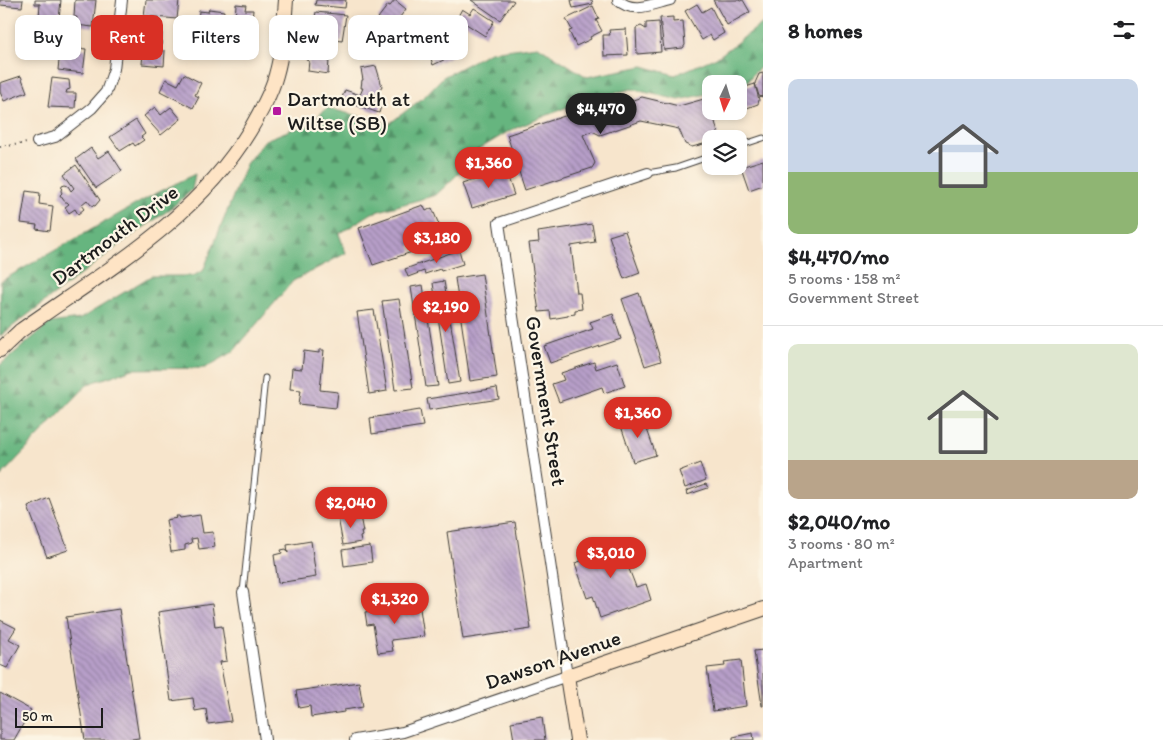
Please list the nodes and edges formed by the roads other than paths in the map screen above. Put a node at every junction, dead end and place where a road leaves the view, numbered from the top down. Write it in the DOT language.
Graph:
graph roads {
  1 [pos="122,0"];
  2 [pos="286,0"];
  3 [pos="618,0"];
  4 [pos="670,0"];
  5 [pos="763,138"];
  6 [pos="37,142"];
  7 [pos="747,143"];
  8 [pos="702,159"];
  9 [pos="648,173"];
  10 [pos="0,350"];
  11 [pos="265,378"];
  12 [pos="243,592"];
  13 [pos="763,610"];
  14 [pos="567,676"];
  15 [pos="266,740"];
  16 [pos="354,740"];
  17 [pos="577,740"];
  1 -- 6 [label="street"];
  2 -- 10 [label="street, Dartmouth Drive"];
  3 -- 4 [label="street"];
  5 -- 7 [label="lane"];
  8 -- 9 [label="lane"];
  9 -- 14 [label="street, Government Street"];
  11 -- 12 [label="lane"];
  12 -- 15 [label="street"];
  13 -- 14 [label="street, Dawson Avenue"];
  14 -- 16 [label="street, Dawson Avenue"];
  14 -- 17 [label="street, Government Street"];
}
